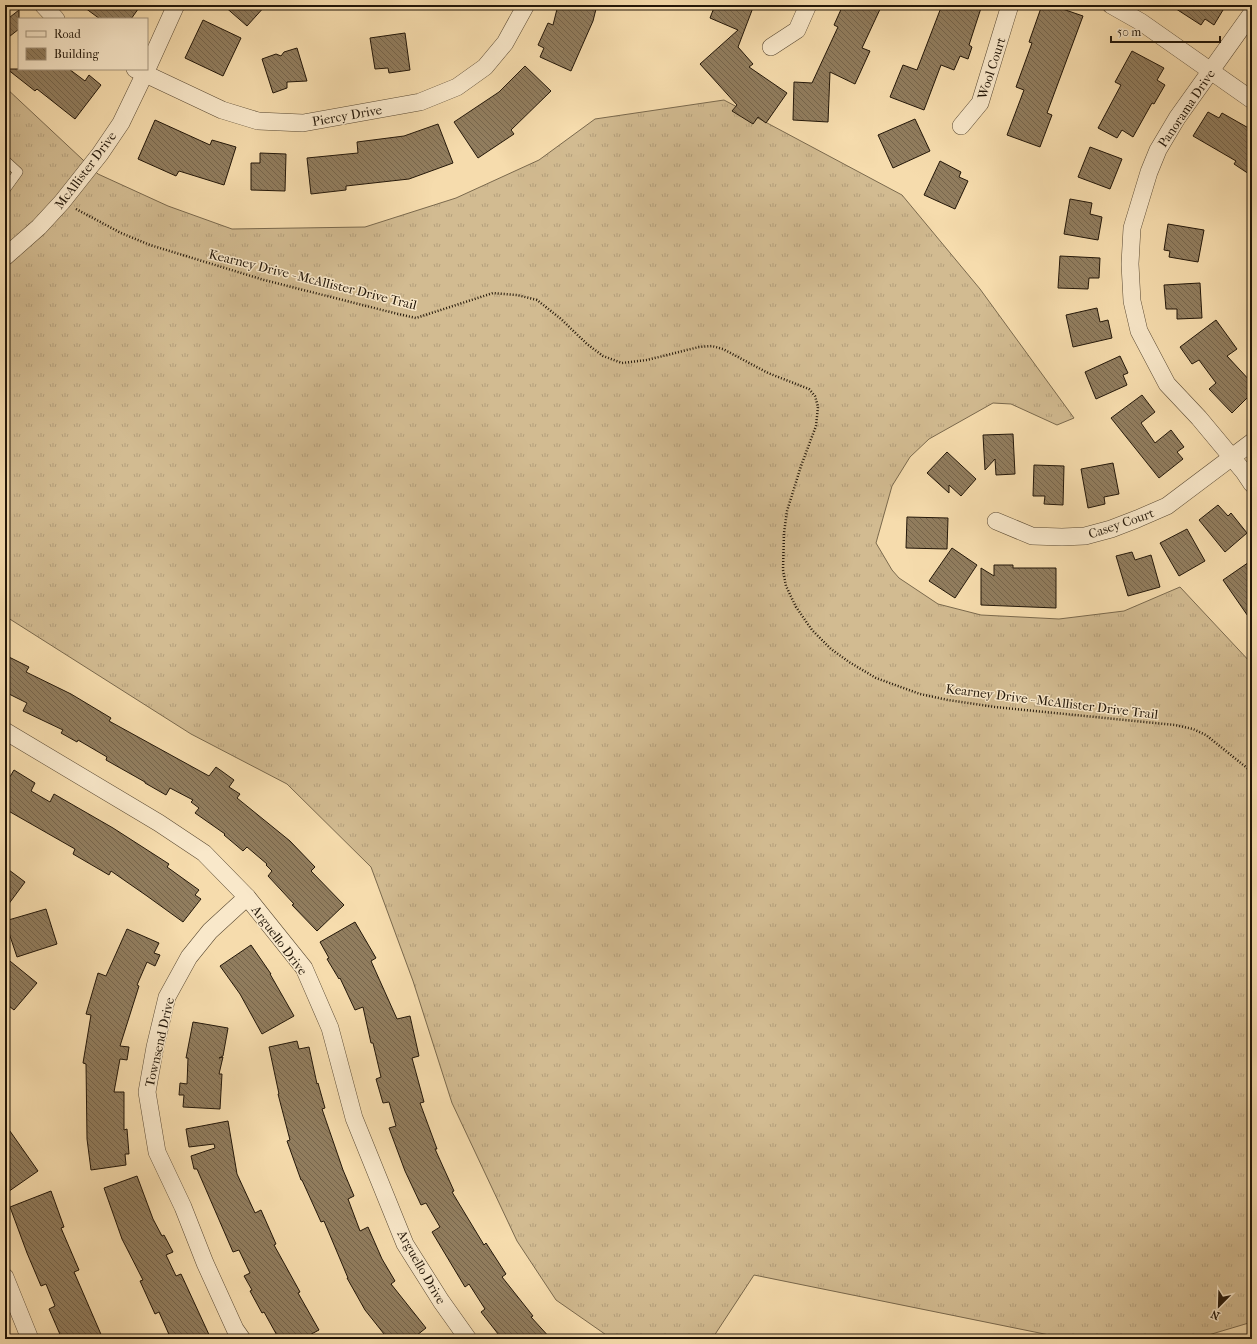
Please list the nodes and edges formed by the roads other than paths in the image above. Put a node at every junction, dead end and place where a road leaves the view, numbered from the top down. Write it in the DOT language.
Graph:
graph roads {
  1 [pos="43,5"];
  2 [pos="176,5"];
  3 [pos="526,5"];
  4 [pos="808,5"];
  5 [pos="1010,5"];
  6 [pos="1111,5"];
  7 [pos="1252,13"];
  8 [pos="55,18"];
  9 [pos="771,47"];
  10 [pos="148,62"];
  11 [pos="144,70"];
  12 [pos="1211,72"];
  13 [pos="1252,100"];
  14 [pos="961,126"];
  15 [pos="5,160"];
  16 [pos="5,190"];
  17 [pos="5,257"];
  18 [pos="1252,442"];
  19 [pos="1232,458"];
  20 [pos="1252,484"];
  21 [pos="996,521"];
  22 [pos="5,730"];
  23 [pos="247,897"];
  24 [pos="5,1277"];
  25 [pos="30,1339"];
  26 [pos="242,1339"];
  27 [pos="468,1339"];
  1 -- 8 [label="street"];
  2 -- 10 [label="street, McAllister Drive"];
  3 -- 11 [label="street, Piercy Drive"];
  4 -- 9 [label="street"];
  5 -- 14 [label="street, Wool Court"];
  6 -- 12 [label="street"];
  7 -- 12 [label="street, Panorama Drive"];
  11 -- 17 [label="street, McAllister Drive"];
  12 -- 13 [label="street"];
  12 -- 19 [label="street, Panorama Drive"];
  15 -- 16 [label="lane"];
  18 -- 19 [label="street, Casey Court"];
  19 -- 20 [label="street, Panorama Drive"];
  19 -- 21 [label="street, Casey Court"];
  22 -- 23 [label="street, Arguello Drive"];
  23 -- 26 [label="street, Townsend Drive"];
  23 -- 27 [label="street, Arguello Drive"];
  24 -- 25 [label="street"];
}
